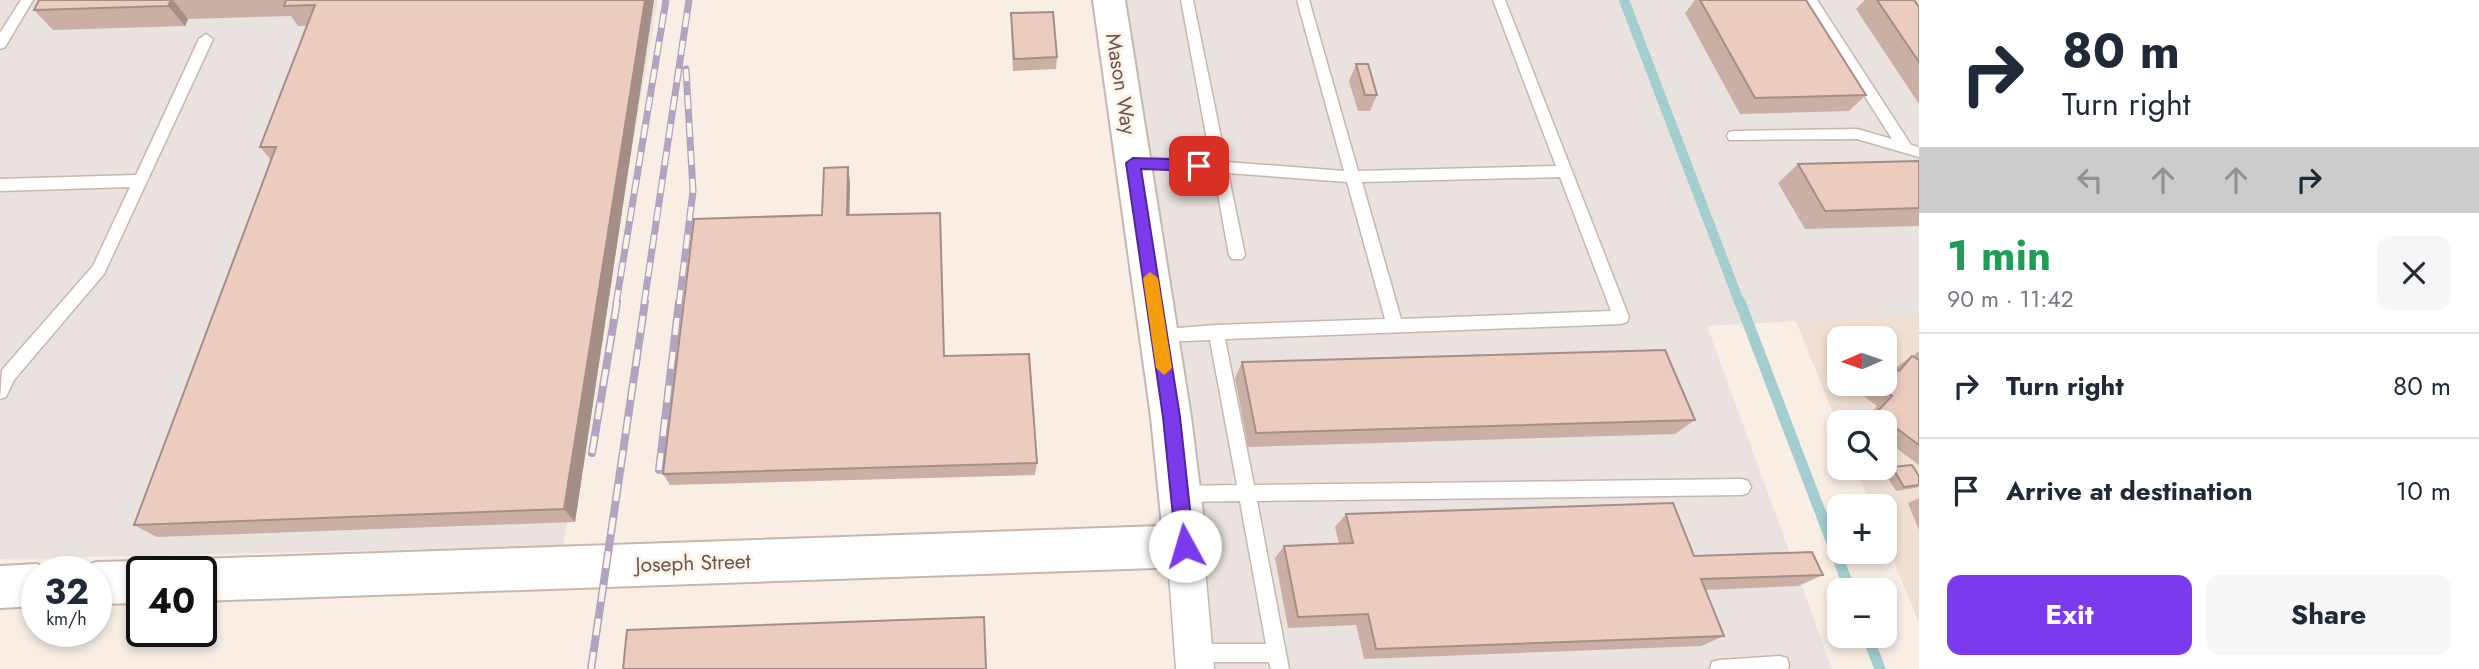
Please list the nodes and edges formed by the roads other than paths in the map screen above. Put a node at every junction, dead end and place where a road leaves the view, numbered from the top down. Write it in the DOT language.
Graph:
graph roads {
  1 [pos="27,0"];
  2 [pos="1109,0"];
  3 [pos="1187,0"];
  4 [pos="1303,0"];
  5 [pos="1499,0"];
  6 [pos="1810,0"];
  7 [pos="206,39"];
  8 [pos="0,44"];
  9 [pos="1734,136"];
  10 [pos="1912,150"];
  11 [pos="1133,163"];
  12 [pos="1220,167"];
  13 [pos="1565,172"];
  14 [pos="1353,177"];
  15 [pos="140,181"];
  16 [pos="0,185"];
  17 [pos="1237,255"];
  18 [pos="1395,326"];
  19 [pos="1216,332"];
  20 [pos="1159,335"];
  21 [pos="4,375"];
  22 [pos="0,392"];
  23 [pos="1742,487"];
  24 [pos="1247,493"];
  25 [pos="1180,494"];
  26 [pos="1185,546"];
  27 [pos="217,579"];
  28 [pos="21,586"];
  29 [pos="0,587"];
  30 [pos="1195,661"];
  31 [pos="1278,661"];
  32 [pos="1780,665"];
  33 [pos="1718,669"];
  1 -- 8 [label="lane"];
  2 -- 11 [label="street, Mason Way"];
  3 -- 12 [label="lane"];
  4 -- 14 [label="lane"];
  5 -- 13 [label="lane"];
  6 -- 10 [label="lane"];
  7 -- 15 [label="lane"];
  9 -- 10 [label="lane"];
  11 -- 12 [label="lane"];
  11 -- 20 [label="street, Mason Way"];
  12 -- 14 [label="lane"];
  12 -- 17 [label="lane"];
  13 -- 14 [label="lane"];
  13 -- 18 [label="lane"];
  14 -- 18 [label="lane"];
  15 -- 16 [label="lane"];
  15 -- 21 [label="lane"];
  18 -- 19 [label="lane"];
  19 -- 20 [label="lane"];
  19 -- 24 [label="lane"];
  20 -- 25 [label="street, Mason Way"];
  21 -- 22 [label="lane"];
  23 -- 24 [label="lane"];
  24 -- 25 [label="lane"];
  24 -- 31 [label="lane"];
  25 -- 26 [label="street, Mason Way"];
  26 -- 27 [label="street, Joseph Street"];
  26 -- 30 [label="street, Mason Way"];
  28 -- 29 [label="street"];
  30 -- 31 [label="lane"];
  32 -- 33 [label="lane"];
}
